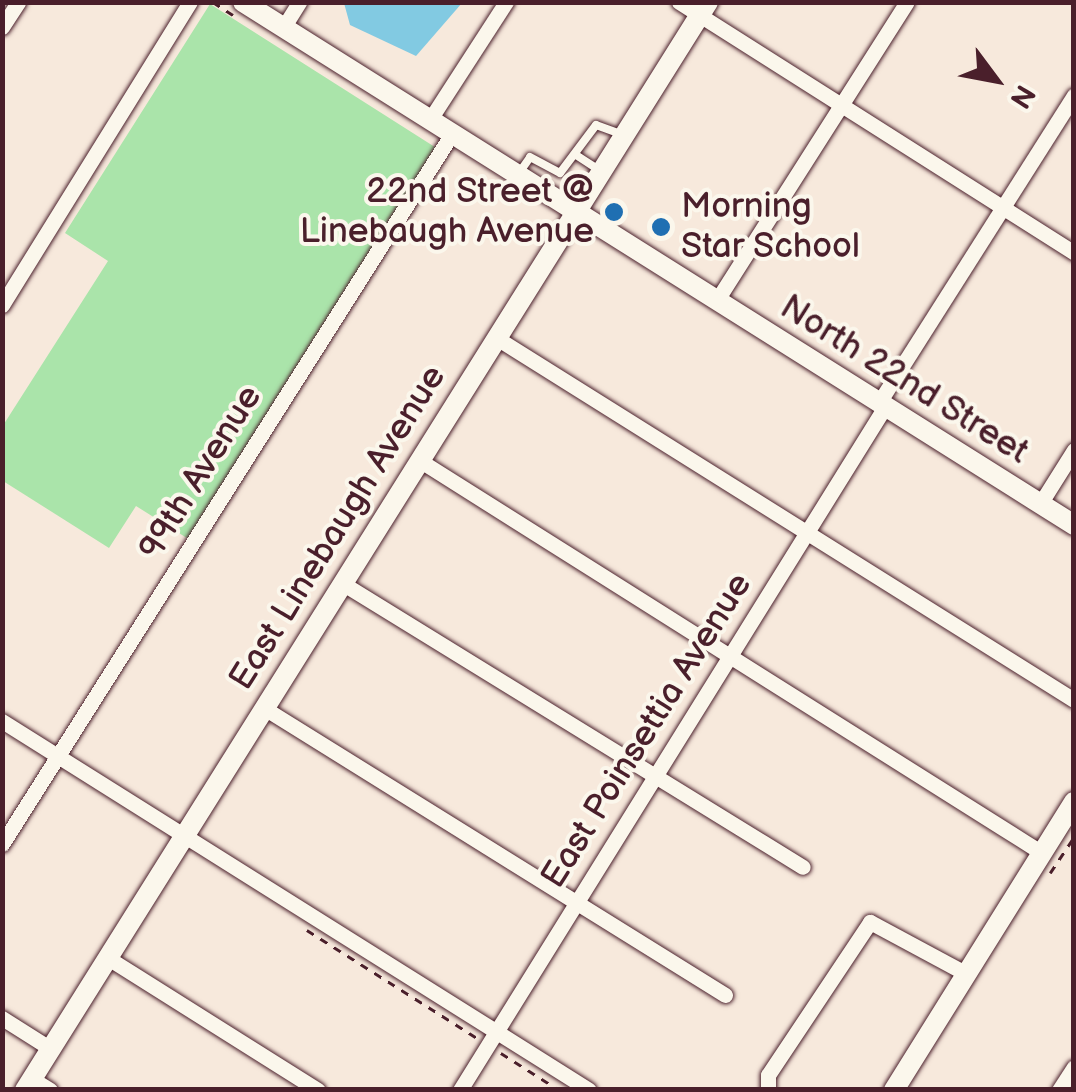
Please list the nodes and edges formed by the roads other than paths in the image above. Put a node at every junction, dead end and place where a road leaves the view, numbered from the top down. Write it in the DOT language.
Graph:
graph roads {
  1 [pos="18,2"];
  2 [pos="190,2"];
  3 [pos="243,2"];
  4 [pos="299,2"];
  5 [pos="506,2"];
  6 [pos="679,2"];
  7 [pos="907,2"];
  8 [pos="704,9"];
  9 [pos="2,27"];
  10 [pos="284,28"];
  11 [pos="1074,95"];
  12 [pos="841,106"];
  13 [pos="429,121"];
  14 [pos="451,135"];
  15 [pos="624,136"];
  16 [pos="576,155"];
  17 [pos="601,171"];
  18 [pos="557,174"];
  19 [pos="517,176"];
  20 [pos="544,194"];
  21 [pos="1003,207"];
  22 [pos="574,213"];
  23 [pos="1074,253"];
  24 [pos="5,294"];
  25 [pos="717,300"];
  26 [pos="496,337"];
  27 [pos="883,403"];
  28 [pos="1074,450"];
  29 [pos="419,460"];
  30 [pos="1040,504"];
  31 [pos="1074,525"];
  32 [pos="806,532"];
  33 [pos="342,583"];
  34 [pos="729,657"];
  35 [pos="1074,700"];
  36 [pos="264,708"];
  37 [pos="2,721"];
  38 [pos="58,754"];
  39 [pos="654,778"];
  40 [pos="1074,802"];
  41 [pos="184,836"];
  42 [pos="2,844"];
  43 [pos="1042,853"];
  44 [pos="803,868"];
  45 [pos="575,904"];
  46 [pos="108,958"];
  47 [pos="967,974"];
  48 [pos="725,995"];
  49 [pos="2,1018"];
  50 [pos="492,1038"];
  51 [pos="51,1049"];
  52 [pos="1074,1067"];
  53 [pos="36,1086"];
  54 [pos="318,1090"];
  55 [pos="460,1090"];
  56 [pos="590,1090"];
  57 [pos="768,1090"];
  58 [pos="894,1090"];
  59 [pos="1059,1090"];
  1 -- 9 [label="street"];
  2 -- 24 [label="street"];
  3 -- 10 [label="street, North 22nd Street"];
  4 -- 10 [label="street"];
  5 -- 13 [label="street"];
  6 -- 8 [label="street"];
  7 -- 12 [label="street"];
  8 -- 12 [label="street"];
  8 -- 15 [label="street, East Linebaugh Avenue"];
  10 -- 13 [label="street, North 22nd Street"];
  11 -- 21 [label="street, East Poinsettia Avenue"];
  12 -- 21 [label="street"];
  12 -- 25 [label="street"];
  13 -- 14 [label="street, North 22nd Street"];
  14 -- 19 [label="street, North 22nd Street"];
  14 -- 38 [label="street, 99th Avenue"];
  15 -- 16 [label="lane"];
  15 -- 17 [label="street, East Linebaugh Avenue"];
  16 -- 17 [label="lane"];
  16 -- 18 [label="lane"];
  17 -- 22 [label="street, East Linebaugh Avenue"];
  18 -- 19 [label="lane"];
  18 -- 20 [label="lane"];
  19 -- 20 [label="street, North 22nd Street"];
  20 -- 22 [label="street, North 22nd Street"];
  21 -- 23 [label="street"];
  21 -- 27 [label="street, East Poinsettia Avenue"];
  22 -- 25 [label="street, North 22nd Street"];
  22 -- 26 [label="street, East Linebaugh Avenue"];
  25 -- 27 [label="street, North 22nd Street"];
  26 -- 29 [label="street, East Linebaugh Avenue"];
  26 -- 32 [label="street"];
  27 -- 30 [label="street, North 22nd Street"];
  27 -- 32 [label="street, East Poinsettia Avenue"];
  28 -- 30 [label="street"];
  29 -- 33 [label="street, East Linebaugh Avenue"];
  29 -- 34 [label="street"];
  30 -- 31 [label="street, North 22nd Street"];
  32 -- 34 [label="street, East Poinsettia Avenue"];
  32 -- 35 [label="street"];
  33 -- 36 [label="street, East Linebaugh Avenue"];
  33 -- 39 [label="street"];
  34 -- 39 [label="street, East Poinsettia Avenue"];
  34 -- 43 [label="street"];
  36 -- 41 [label="street, East Linebaugh Avenue"];
  36 -- 45 [label="street"];
  37 -- 38 [label="street"];
  38 -- 41 [label="street"];
  38 -- 42 [label="street, 99th Avenue"];
  39 -- 44 [label="street"];
  39 -- 45 [label="street, East Poinsettia Avenue"];
  40 -- 43 [label="street"];
  41 -- 46 [label="street, East Linebaugh Avenue"];
  41 -- 50 [label="street"];
  43 -- 47 [label="street"];
  45 -- 48 [label="street"];
  45 -- 50 [label="street, East Poinsettia Avenue"];
  46 -- 51 [label="street, East Linebaugh Avenue"];
  46 -- 54 [label="street"];
  47 -- 57 [label="street"];
  47 -- 58 [label="street"];
  49 -- 51 [label="street"];
  50 -- 55 [label="street, East Poinsettia Avenue"];
  50 -- 56 [label="street"];
  51 -- 53 [label="street, East Linebaugh Avenue"];
  52 -- 59 [label="street"];
}
